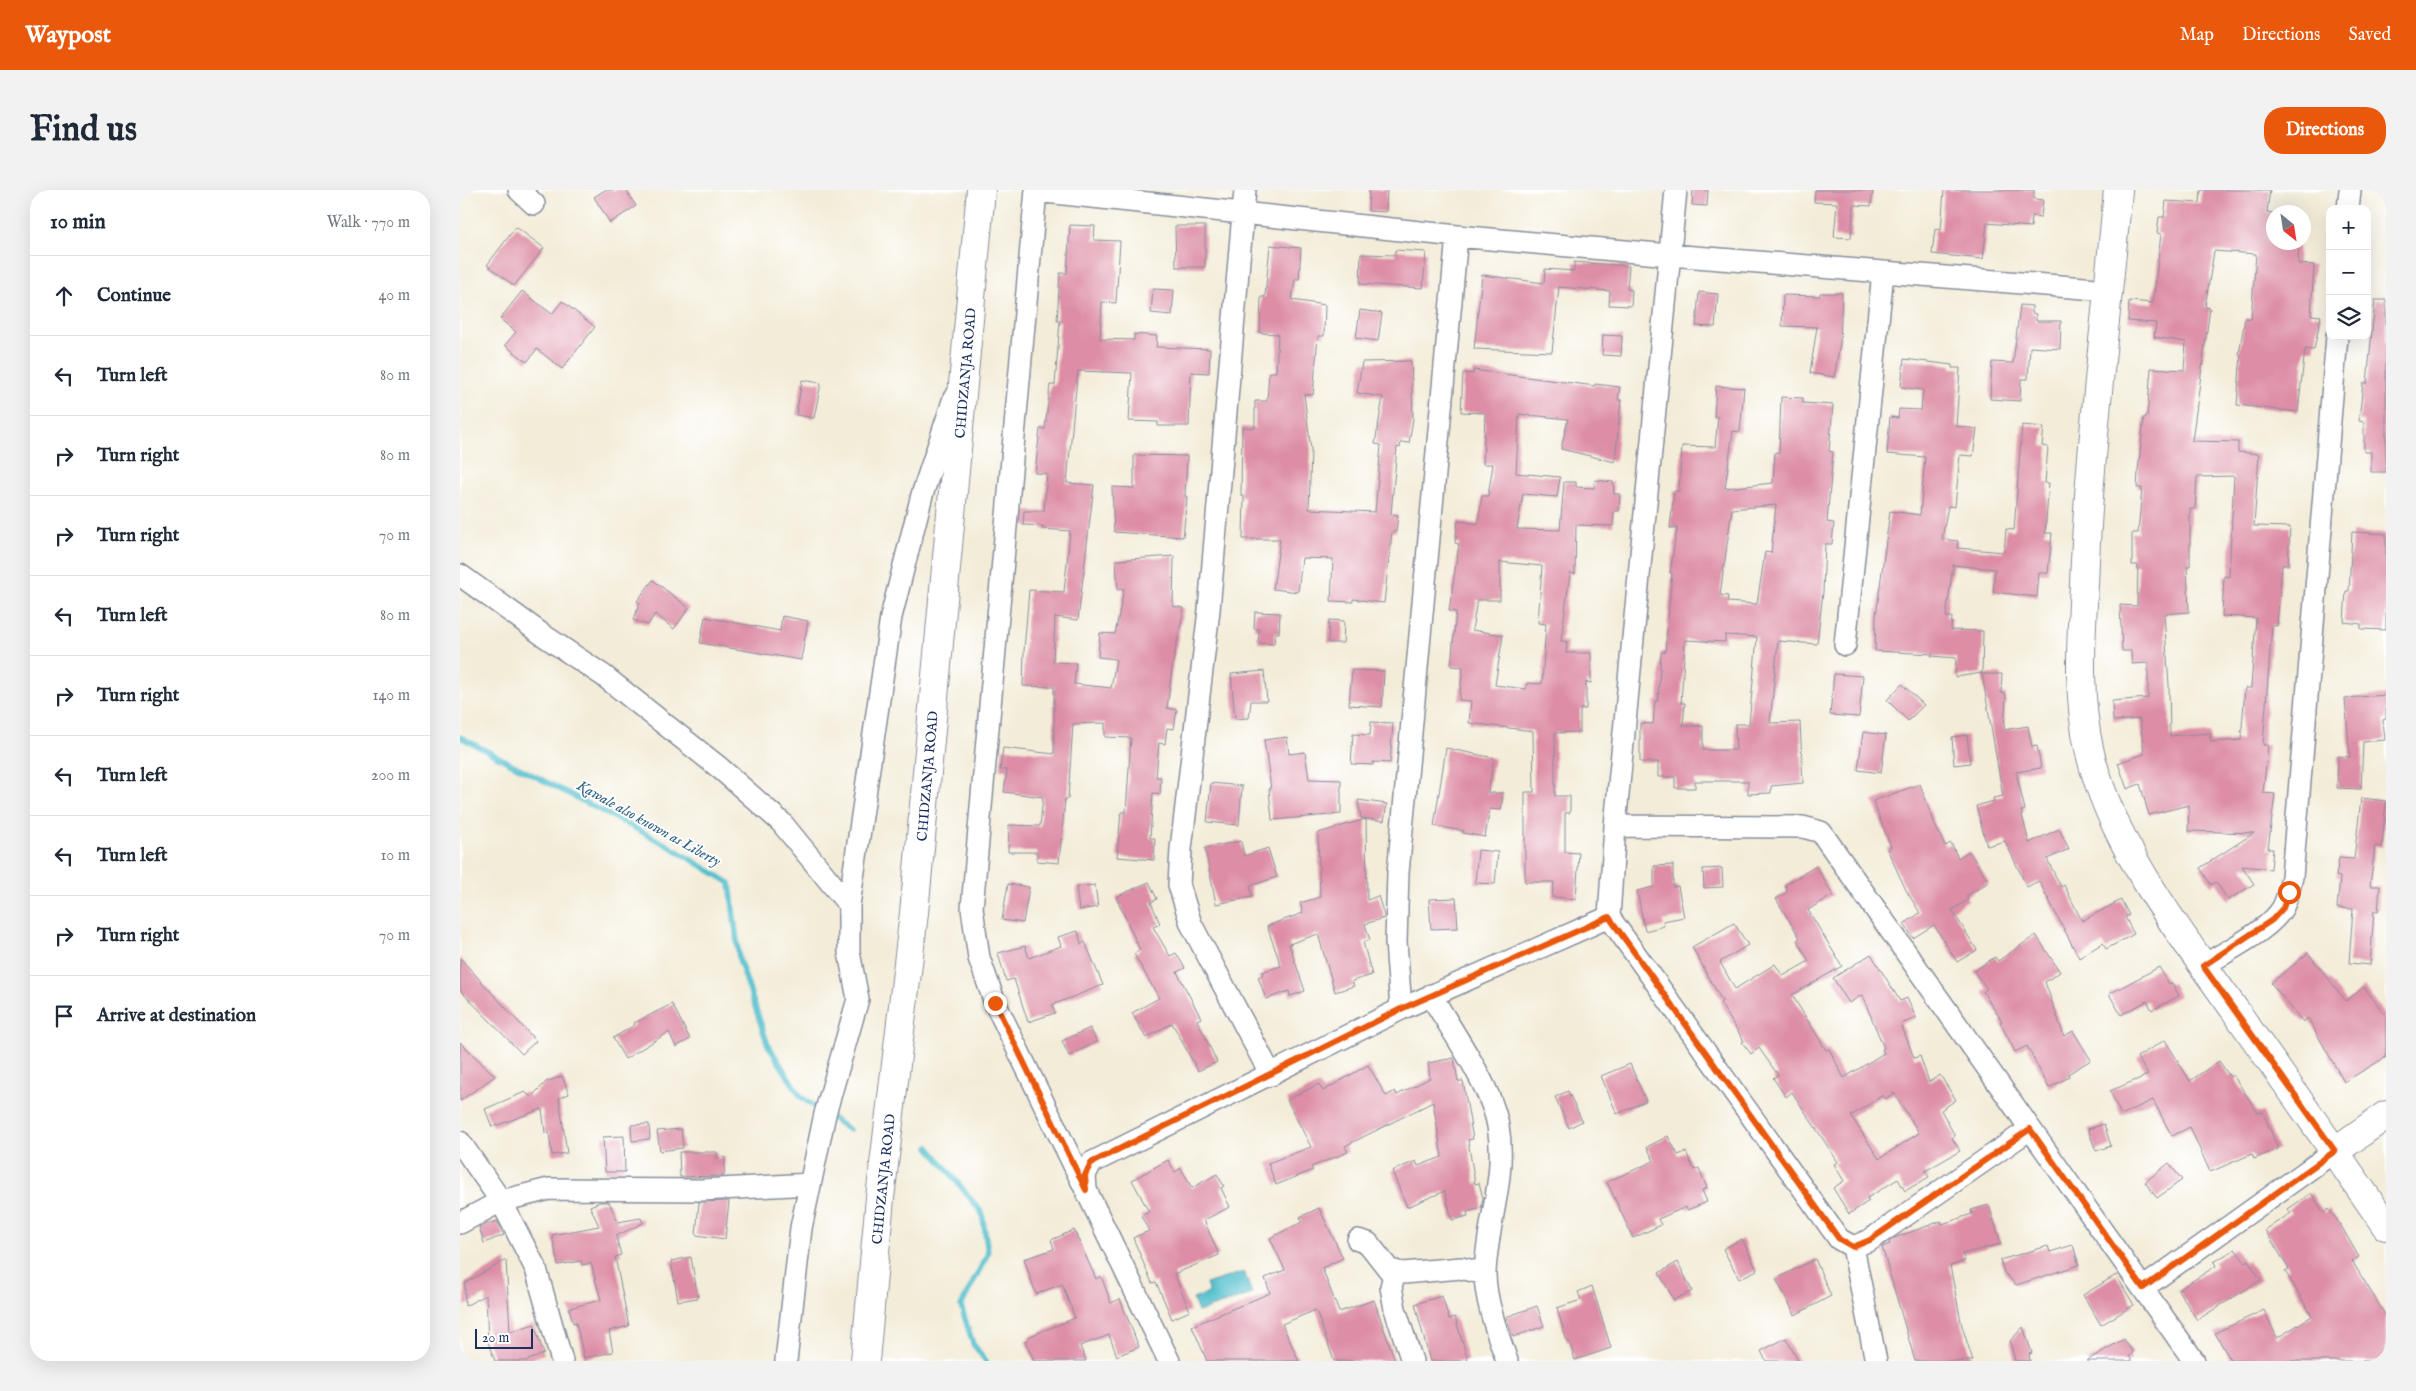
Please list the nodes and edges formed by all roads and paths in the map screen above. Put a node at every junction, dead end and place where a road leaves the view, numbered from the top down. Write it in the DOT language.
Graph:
graph roads {
  1 [pos="981,190"];
  2 [pos="1245,190"];
  3 [pos="1676,190"];
  4 [pos="2118,190"];
  5 [pos="2350,190"];
  6 [pos="1036,191"];
  7 [pos="2348,205"];
  8 [pos="1243,212"];
  9 [pos="1457,236"];
  10 [pos="1670,255"];
  11 [pos="1883,272"];
  12 [pos="2109,290"];
  13 [pos="2337,340"];
  14 [pos="965,365"];
  15 [pos="460,575"];
  16 [pos="1845,645"];
  17 [pos="1615,826"];
  18 [pos="849,905"];
  19 [pos="1609,917"];
  20 [pos="2203,966"];
  21 [pos="1431,995"];
  22 [pos="1401,1009"];
  23 [pos="1272,1075"];
  24 [pos="2386,1115"];
  25 [pos="2030,1129"];
  26 [pos="460,1142"];
  27 [pos="2335,1151"];
  28 [pos="810,1184"];
  29 [pos="1086,1190"];
  30 [pos="501,1201"];
  31 [pos="460,1223"];
  32 [pos="2386,1226"];
  33 [pos="1358,1240"];
  34 [pos="1853,1247"];
  35 [pos="1395,1272"];
  36 [pos="1485,1274"];
  37 [pos="2143,1288"];
  38 [pos="562,1361"];
  39 [pos="786,1361"];
  40 [pos="865,1361"];
  41 [pos="1170,1361"];
  42 [pos="1412,1361"];
  43 [pos="1507,1361"];
  44 [pos="1876,1361"];
  45 [pos="2194,1361"];
  1 -- 14 [label="street, CHIDZANJA ROAD"];
  2 -- 8 [label="street"];
  3 -- 10 [label="street"];
  4 -- 12 [label="street"];
  5 -- 7 [label="street"];
  6 -- 8 [label="street"];
  6 -- 29 [label="street"];
  8 -- 9 [label="street"];
  8 -- 23 [label="street"];
  9 -- 10 [label="street"];
  9 -- 22 [label="street"];
  10 -- 11 [label="street"];
  10 -- 17 [label="street"];
  11 -- 12 [label="street"];
  11 -- 16 [label="street"];
  12 -- 20 [label="street"];
  13 -- 20 [label="street"];
  14 -- 18 [label="street"];
  14 -- 40 [label="street, CHIDZANJA ROAD"];
  15 -- 18 [label="street"];
  17 -- 19 [label="street"];
  17 -- 25 [label="street"];
  18 -- 28 [label="street"];
  19 -- 21 [label="street"];
  19 -- 34 [label="street"];
  20 -- 27 [label="street"];
  21 -- 22 [label="street"];
  21 -- 36 [label="street"];
  22 -- 23 [label="street"];
  23 -- 29 [label="street"];
  24 -- 27 [label="street"];
  25 -- 34 [label="street"];
  25 -- 37 [label="street"];
  26 -- 30 [label="street"];
  27 -- 32 [label="street"];
  27 -- 37 [label="street"];
  28 -- 30 [label="street"];
  28 -- 39 [label="street"];
  29 -- 41 [label="street"];
  30 -- 31 [label="street"];
  30 -- 38 [label="street"];
  33 -- 35 [label="street"];
  34 -- 44 [label="street"];
  35 -- 36 [label="street"];
  35 -- 42 [label="street"];
  36 -- 43 [label="street"];
  37 -- 45 [label="street"];
}
